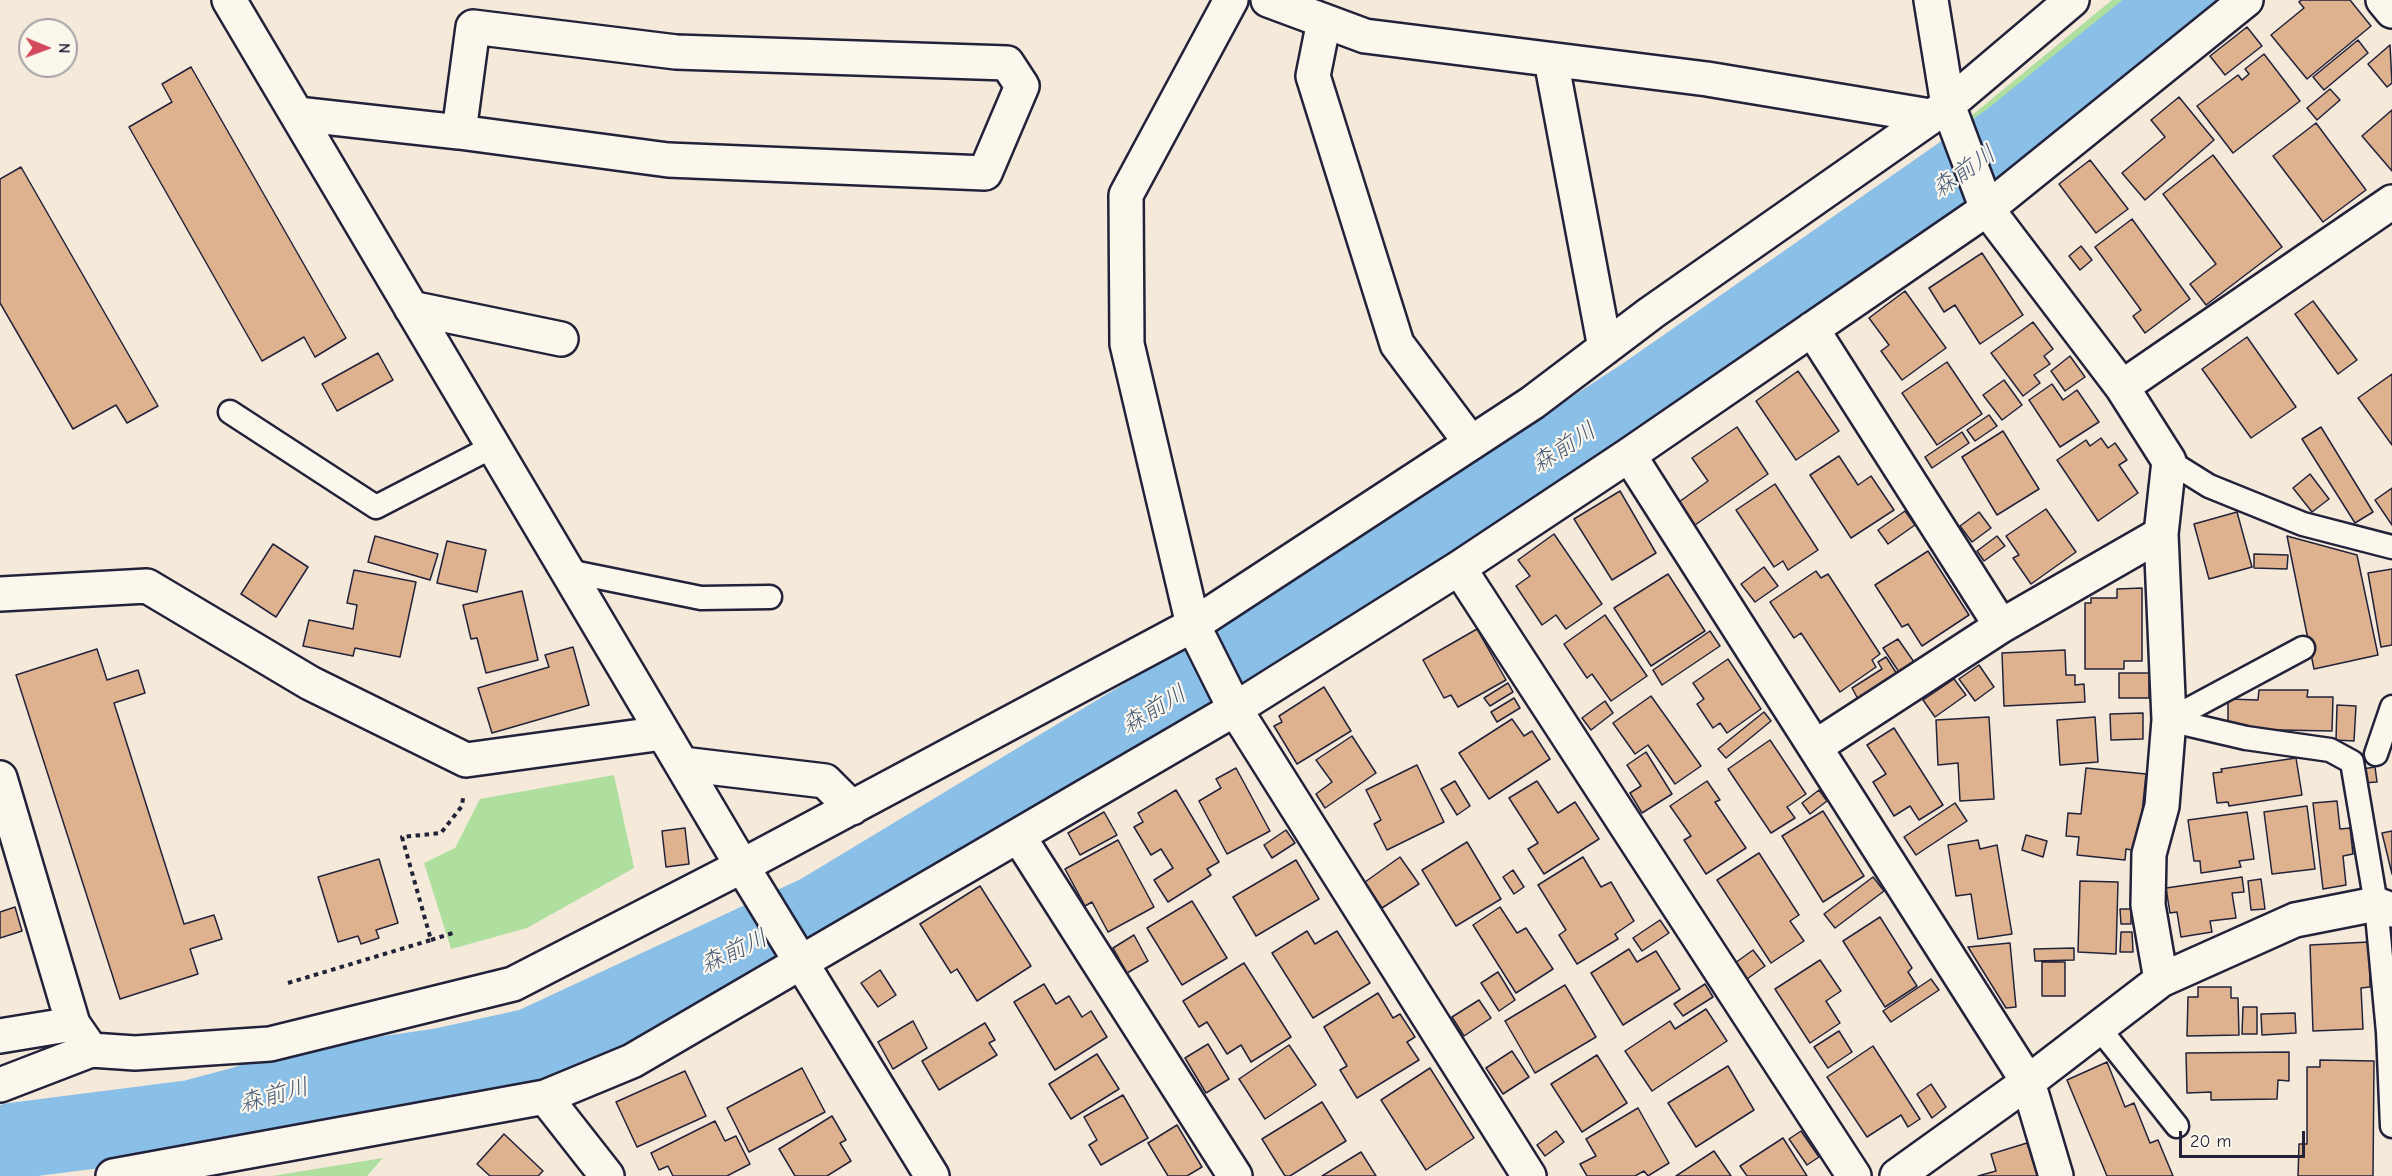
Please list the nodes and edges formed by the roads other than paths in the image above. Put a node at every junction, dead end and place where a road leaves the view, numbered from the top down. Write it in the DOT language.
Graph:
graph roads {
  1 [pos="229,0"];
  2 [pos="1231,0"];
  3 [pos="1268,0"];
  4 [pos="1931,0"];
  5 [pos="2072,0"];
  6 [pos="2246,0"];
  7 [pos="2383,0"];
  8 [pos="2392,11"];
  9 [pos="1324,21"];
  10 [pos="1551,60"];
  11 [pos="1939,111"];
  12 [pos="297,114"];
  13 [pos="459,132"];
  14 [pos="2392,202"];
  15 [pos="1987,209"];
  16 [pos="411,308"];
  17 [pos="1812,329"];
  18 [pos="561,339"];
  19 [pos="1605,348"];
  20 [pos="2122,387"];
  21 [pos="230,412"];
  22 [pos="1471,443"];
  23 [pos="494,446"];
  24 [pos="1629,455"];
  25 [pos="2169,461"];
  26 [pos="2161,534"];
  27 [pos="2392,547"];
  28 [pos="1459,568"];
  29 [pos="568,571"];
  30 [pos="0,594"];
  31 [pos="770,597"];
  32 [pos="1193,625"];
  33 [pos="2001,626"];
  34 [pos="2303,648"];
  35 [pos="2392,706"];
  36 [pos="1235,709"];
  37 [pos="2169,720"];
  38 [pos="663,733"];
  39 [pos="1815,747"];
  40 [pos="2384,752"];
  41 [pos="2352,762"];
  42 [pos="682,764"];
  43 [pos="0,778"];
  44 [pos="852,808"];
  45 [pos="1019,837"];
  46 [pos="742,866"];
  47 [pos="2384,907"];
  48 [pos="803,963"];
  49 [pos="2161,980"];
  50 [pos="2099,1028"];
  51 [pos="0,1036"];
  52 [pos="82,1037"];
  53 [pos="2028,1082"];
  54 [pos="0,1085"];
  55 [pos="545,1097"];
  56 [pos="2177,1126"];
  57 [pos="2392,1126"];
  58 [pos="113,1176"];
  59 [pos="607,1176"];
  60 [pos="932,1176"];
  61 [pos="1235,1176"];
  62 [pos="1529,1176"];
  63 [pos="1854,1176"];
  64 [pos="1897,1176"];
  65 [pos="2056,1176"];
  1 -- 12 [label="street"];
  2 -- 32 [label="street"];
  3 -- 9 [label="street"];
  4 -- 11 [label="street"];
  5 -- 11 [label="street"];
  6 -- 15 [label="street"];
  7 -- 8 [label="street"];
  9 -- 10 [label="street"];
  9 -- 22 [label="street"];
  10 -- 11 [label="street"];
  10 -- 19 [label="street"];
  11 -- 15 [label="street"];
  11 -- 19 [label="street"];
  12 -- 13 [label="street"];
  12 -- 16 [label="street"];
  13 -- 13 [label="street"];
  14 -- 20 [label="street"];
  15 -- 17 [label="street"];
  15 -- 20 [label="street"];
  16 -- 18 [label="street"];
  16 -- 23 [label="street"];
  17 -- 24 [label="street"];
  17 -- 33 [label="street"];
  19 -- 22 [label="street"];
  20 -- 25 [label="street"];
  21 -- 23 [label="lane"];
  22 -- 32 [label="street"];
  23 -- 29 [label="street"];
  24 -- 28 [label="street"];
  24 -- 39 [label="street"];
  25 -- 26 [label="street"];
  25 -- 27 [label="lane"];
  26 -- 33 [label="street"];
  26 -- 37 [label="street"];
  28 -- 36 [label="street"];
  28 -- 63 [label="street"];
  29 -- 31 [label="lane"];
  29 -- 38 [label="street"];
  30 -- 38 [label="street"];
  32 -- 36 [label="street"];
  32 -- 44 [label="street"];
  33 -- 39 [label="street"];
  34 -- 37 [label="lane"];
  35 -- 40 [label="lane"];
  36 -- 45 [label="street"];
  36 -- 62 [label="street"];
  37 -- 41 [label="lane"];
  37 -- 49 [label="street"];
  38 -- 42 [label="street"];
  39 -- 53 [label="street"];
  40 -- 41 [label="lane"];
  41 -- 47 [label="lane"];
  42 -- 44 [label="street"];
  42 -- 46 [label="street"];
  43 -- 52 [label="street"];
  44 -- 46 [label="street"];
  45 -- 48 [label="street"];
  45 -- 61 [label="street"];
  46 -- 48 [label="street"];
  46 -- 52 [label="street"];
  47 -- 49 [label="street"];
  47 -- 57 [label="lane"];
  48 -- 55 [label="street"];
  48 -- 60 [label="street"];
  49 -- 50 [label="street"];
  50 -- 53 [label="street"];
  50 -- 56 [label="lane"];
  51 -- 52 [label="street"];
  52 -- 54 [label="street"];
  53 -- 64 [label="street"];
  53 -- 65 [label="street"];
  55 -- 58 [label="street"];
  55 -- 59 [label="street"];
}
